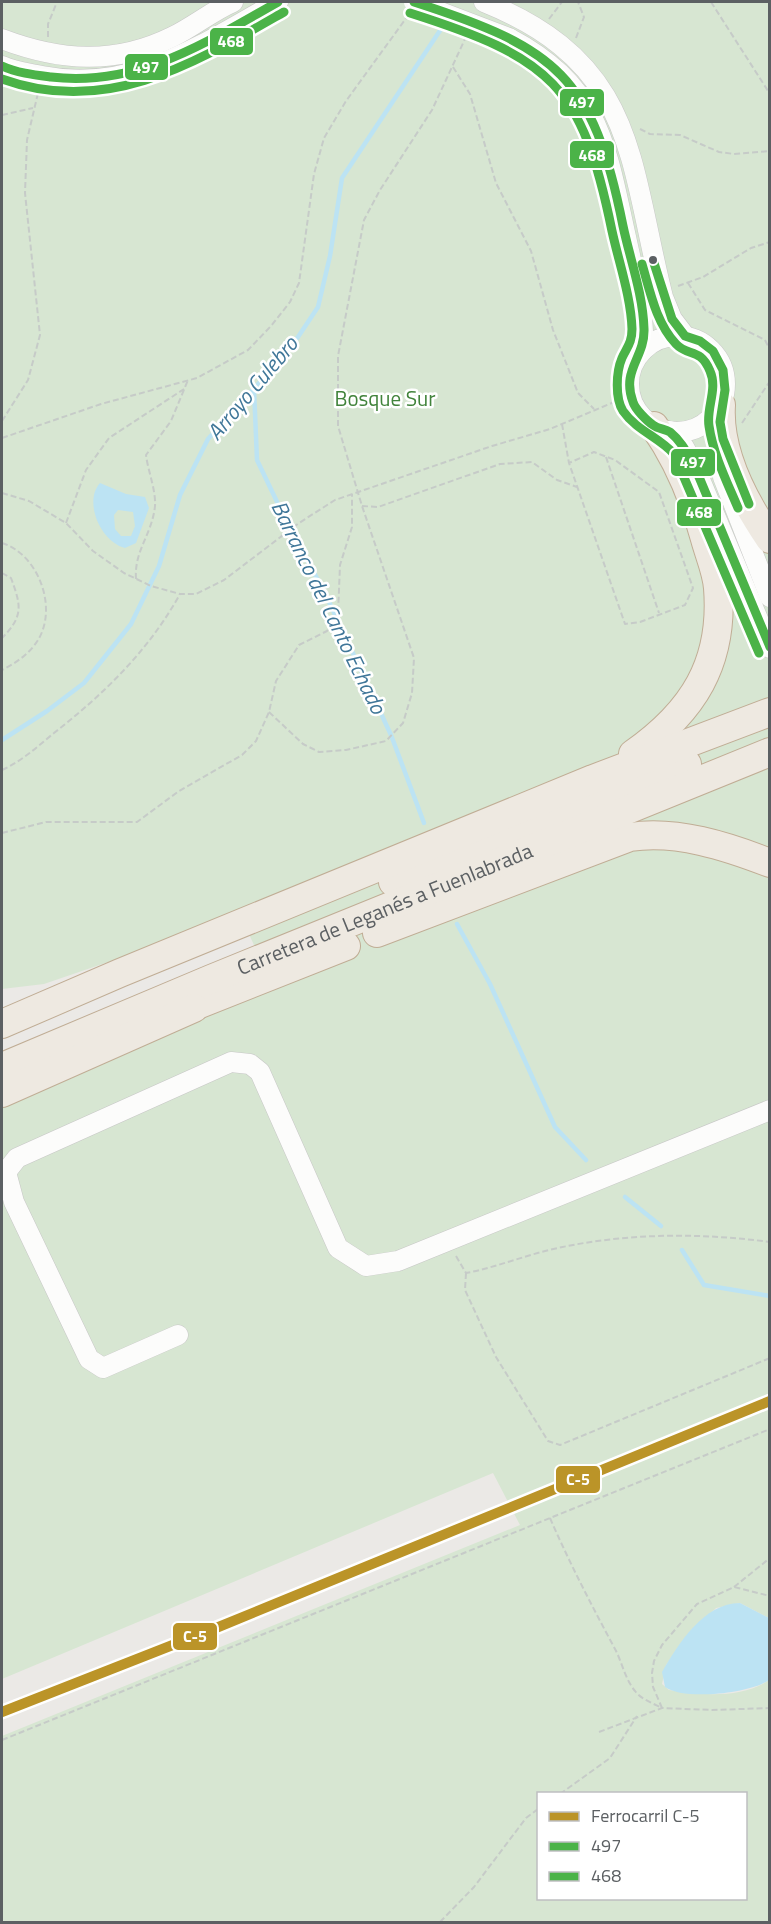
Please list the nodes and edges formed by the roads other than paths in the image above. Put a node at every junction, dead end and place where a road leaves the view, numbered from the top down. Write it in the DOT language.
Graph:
graph roads {
  1 [pos="232,2"];
  2 [pos="278,2"];
  3 [pos="484,2"];
  4 [pos="411,8"];
  5 [pos="2,39"];
  6 [pos="2,66"];
  7 [pos="685,336"];
  8 [pos="643,350"];
  9 [pos="716,412"];
  10 [pos="662,429"];
  11 [pos="770,539"];
  12 [pos="770,597"];
  13 [pos="770,648"];
  14 [pos="766,729"];
  15 [pos="770,770"];
  16 [pos="593,779"];
  17 [pos="770,863"];
  18 [pos="377,933"];
  19 [pos="120,973"];
  20 [pos="215,999"];
  21 [pos="2,1006"];
  22 [pos="2,1024"];
  23 [pos="2,1042"];
  24 [pos="2,1067"];
  25 [pos="2,1081"];
  26 [pos="2,1093"];
  27 [pos="770,1110"];
  28 [pos="178,1335"];
  1 -- 5 [label="street"];
  2 -- 6 [label="street"];
  3 -- 7 [label="street"];
  4 -- 8 [label="street, bridge"];
  7 -- 8 [label="street"];
  7 -- 9 [label="street"];
  8 -- 10 [label="street"];
  9 -- 10 [label="street"];
  9 -- 11 [label="highway"];
  9 -- 12 [label="street"];
  10 -- 13 [label="street"];
  10 -- 16 [label="highway"];
  14 -- 16 [label="highway"];
  14 -- 23 [label="highway, Carretera de Leganés a Fuenlabrada"];
  14 -- 24 [label="highway, Carretera de Leganés a Fuenlabrada"];
  15 -- 18 [label="highway"];
  16 -- 19 [label="highway"];
  17 -- 18 [label="highway"];
  18 -- 20 [label="highway"];
  19 -- 21 [label="highway"];
  19 -- 22 [label="highway"];
  20 -- 25 [label="highway"];
  20 -- 26 [label="highway"];
  27 -- 28 [label="street"];
}
